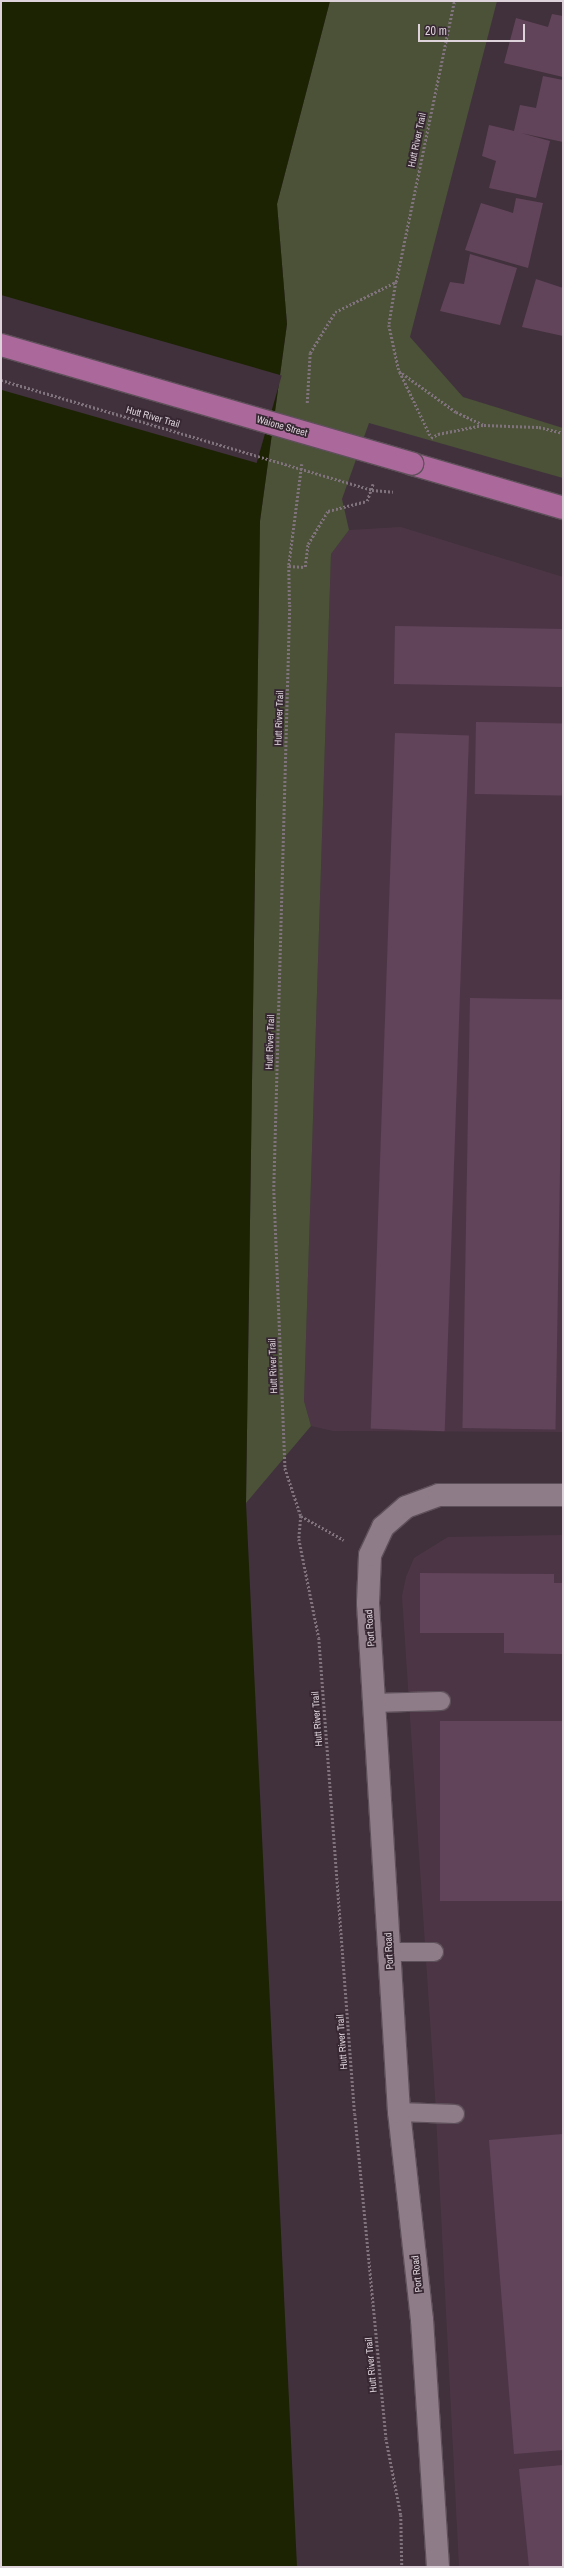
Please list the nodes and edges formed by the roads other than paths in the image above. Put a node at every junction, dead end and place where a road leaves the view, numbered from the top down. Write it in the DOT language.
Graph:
graph roads {
  1 [pos="1,345"];
  2 [pos="563,508"];
  3 [pos="563,1495"];
  4 [pos="441,1701"];
  5 [pos="374,1702"];
  6 [pos="389,1952"];
  7 [pos="434,1952"];
  8 [pos="398,2112"];
  9 [pos="455,2114"];
  10 [pos="438,2567"];
  1 -- 2 [label="main road, Waione Street, bridge"];
  3 -- 5 [label="street, Port Road"];
  4 -- 5 [label="lane"];
  5 -- 6 [label="street, Port Road"];
  6 -- 7 [label="lane"];
  6 -- 8 [label="street, Port Road"];
  8 -- 9 [label="lane"];
  8 -- 10 [label="street, Port Road"];
}
